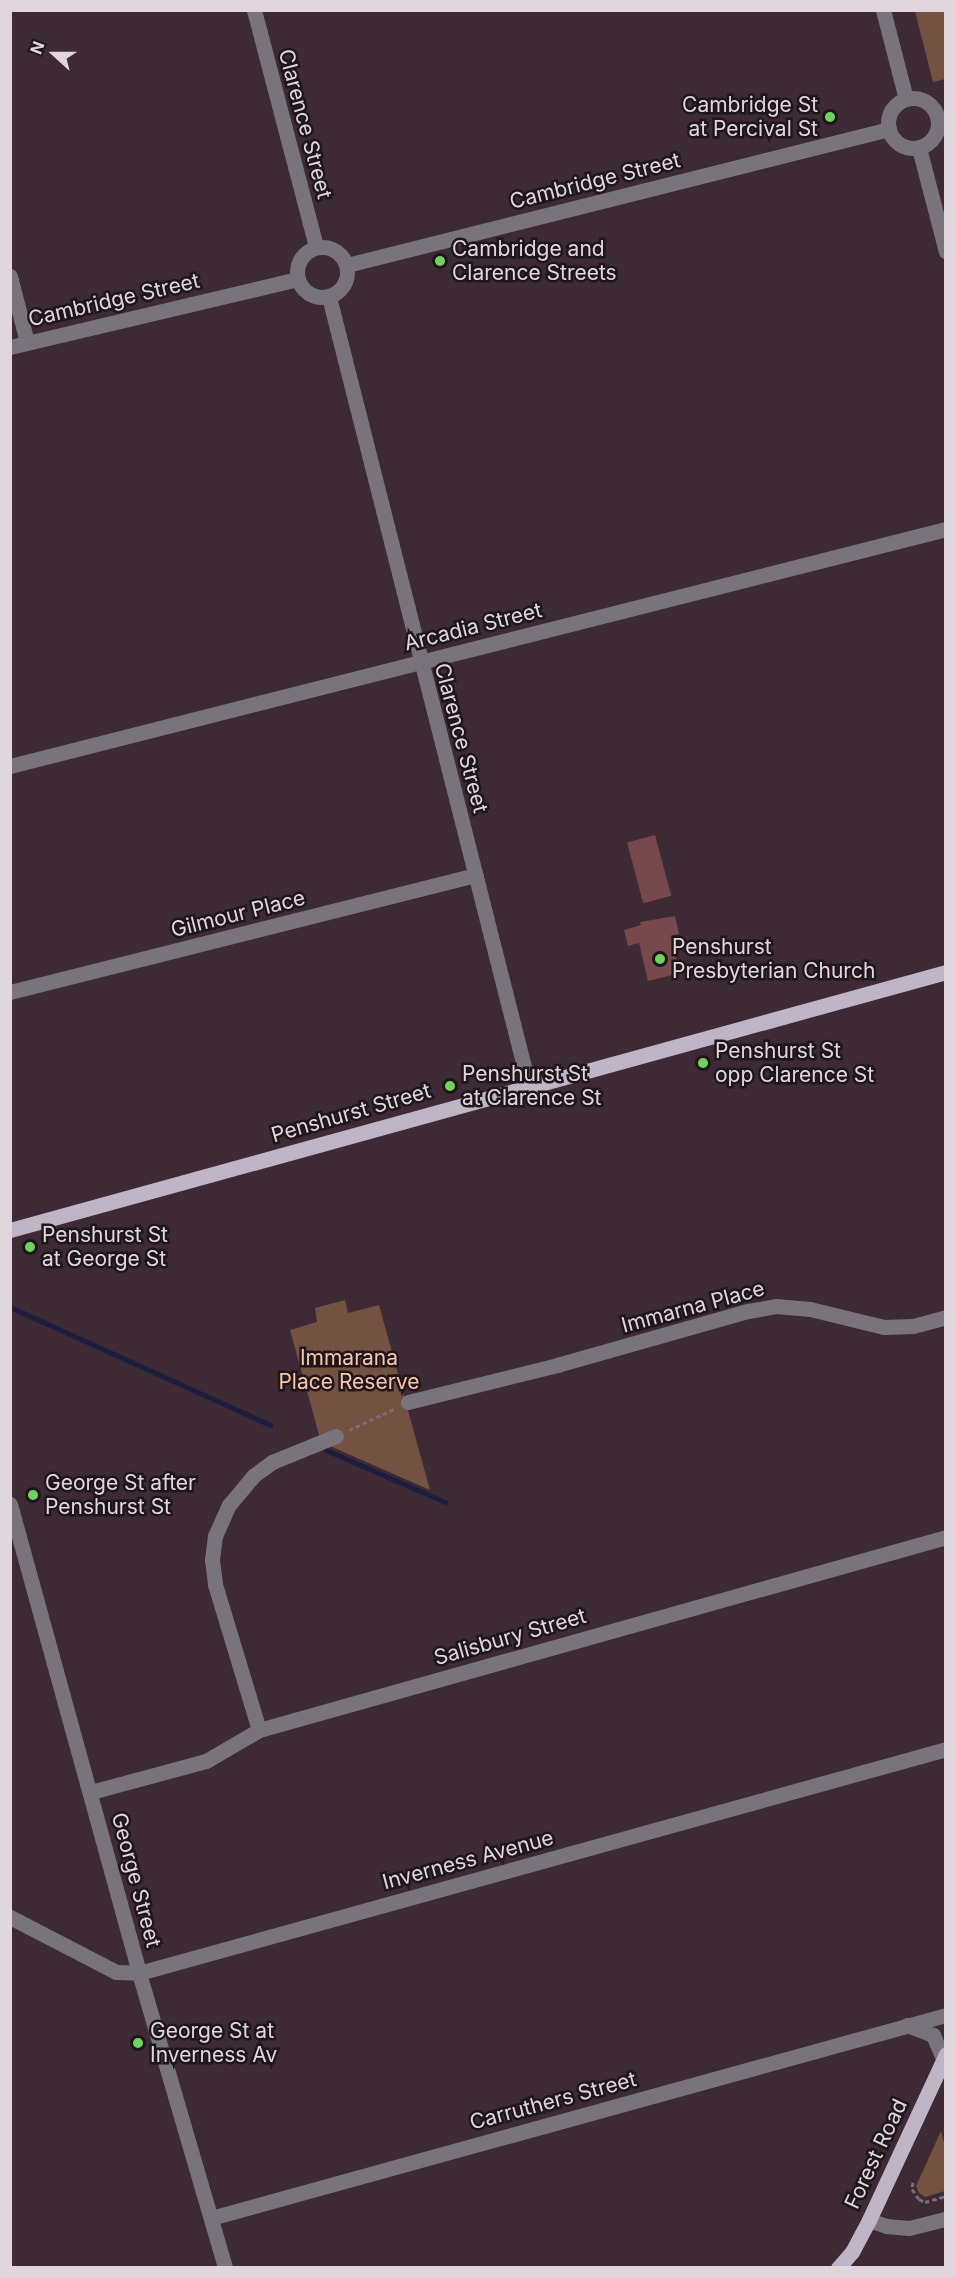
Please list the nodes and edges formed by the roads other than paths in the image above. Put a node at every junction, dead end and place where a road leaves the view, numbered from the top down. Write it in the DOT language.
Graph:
graph roads {
  1 [pos="254,10"];
  2 [pos="883,10"];
  3 [pos="906,99"];
  4 [pos="942,116"];
  5 [pos="889,129"];
  6 [pos="919,148"];
  7 [pos="316,247"];
  8 [pos="945,252"];
  9 [pos="346,265"];
  10 [pos="10,276"];
  11 [pos="298,279"];
  12 [pos="328,297"];
  13 [pos="27,342"];
  14 [pos="10,347"];
  15 [pos="945,529"];
  16 [pos="420,662"];
  17 [pos="10,766"];
  18 [pos="476,875"];
  19 [pos="945,972"];
  20 [pos="10,992"];
  21 [pos="529,1086"];
  22 [pos="10,1230"];
  23 [pos="945,1317"];
  24 [pos="408,1402"];
  25 [pos="336,1436"];
  26 [pos="10,1503"];
  27 [pos="945,1537"];
  28 [pos="259,1730"];
  29 [pos="945,1749"];
  30 [pos="91,1792"];
  31 [pos="10,1917"];
  32 [pos="139,1973"];
  33 [pos="945,2015"];
  34 [pos="906,2025"];
  35 [pos="944,2056"];
  36 [pos="211,2218"];
  37 [pos="945,2219"];
  38 [pos="870,2220"];
  39 [pos="225,2268"];
  40 [pos="838,2268"];
  1 -- 7 [label="street, Clarence Street"];
  2 -- 3 [label="street"];
  3 -- 4 [label="street"];
  3 -- 5 [label="street"];
  4 -- 6 [label="street"];
  5 -- 6 [label="street"];
  5 -- 9 [label="street, Cambridge Street"];
  6 -- 8 [label="street"];
  7 -- 9 [label="street"];
  7 -- 11 [label="street"];
  9 -- 12 [label="street"];
  10 -- 13 [label="street"];
  11 -- 12 [label="street"];
  11 -- 13 [label="street, Cambridge Street"];
  12 -- 16 [label="street, Clarence Street"];
  13 -- 14 [label="street, Cambridge Street"];
  15 -- 16 [label="street, Arcadia Street"];
  16 -- 17 [label="street, Arcadia Street"];
  16 -- 18 [label="street, Clarence Street"];
  18 -- 20 [label="street, Gilmour Place"];
  18 -- 21 [label="street, Clarence Street"];
  19 -- 21 [label="main road, Penshurst Street"];
  21 -- 22 [label="main road, Penshurst Street"];
  23 -- 24 [label="street, Immarna Place"];
  25 -- 28 [label="street"];
  26 -- 30 [label="street, George Street"];
  27 -- 28 [label="street, Salisbury Street"];
  28 -- 30 [label="street, Salisbury Street"];
  29 -- 32 [label="street, Inverness Avenue"];
  30 -- 32 [label="street, George Street"];
  31 -- 32 [label="street, Inverness Avenue"];
  32 -- 36 [label="street, George Street"];
  33 -- 34 [label="street, Carruthers Street"];
  34 -- 35 [label="street"];
  34 -- 36 [label="street, Carruthers Street"];
  35 -- 38 [label="main road, Forest Road"];
  36 -- 39 [label="street, George Street"];
  37 -- 38 [label="street"];
  38 -- 40 [label="main road, Forest Road"];
}
